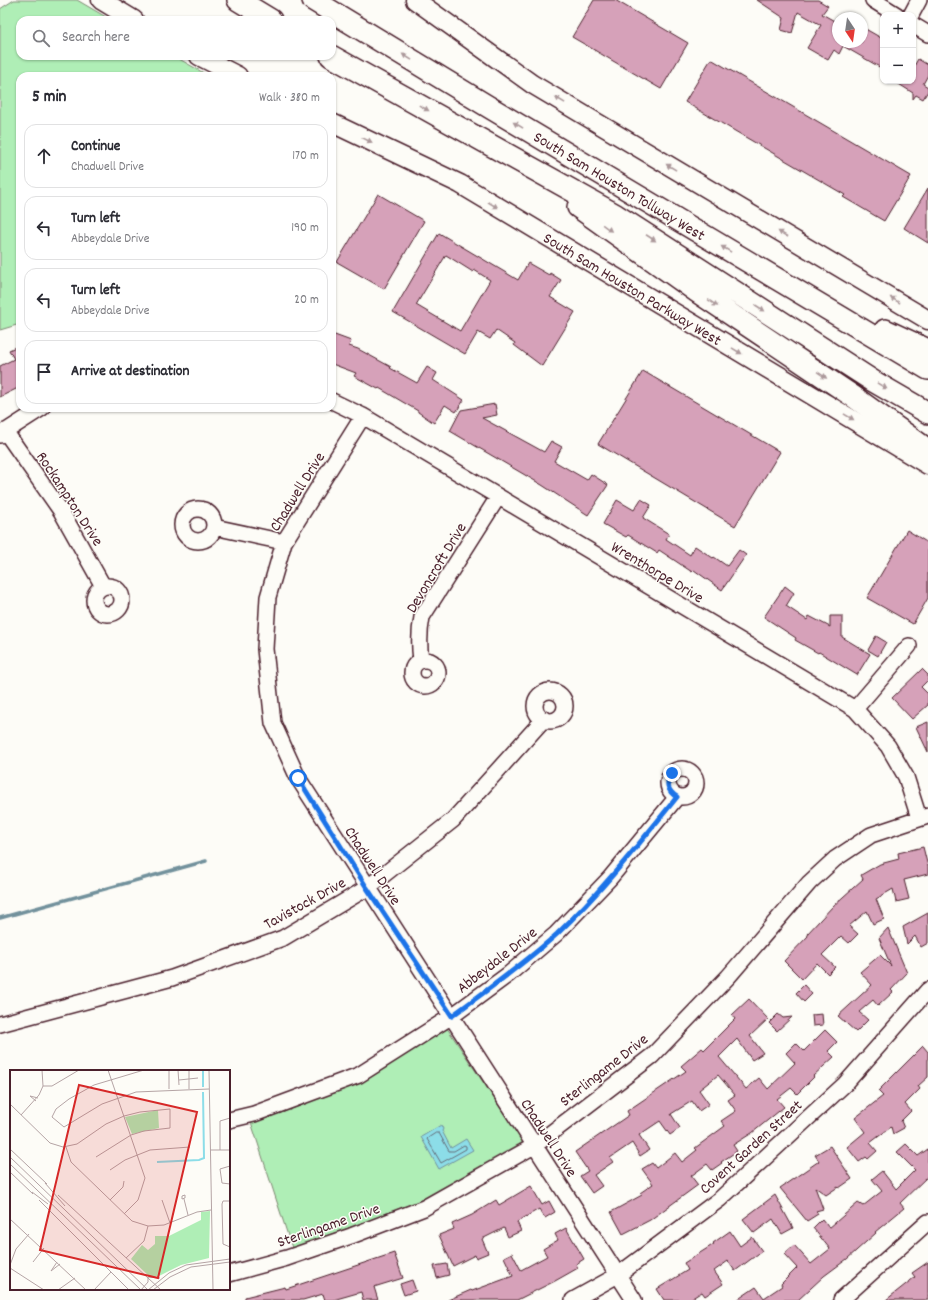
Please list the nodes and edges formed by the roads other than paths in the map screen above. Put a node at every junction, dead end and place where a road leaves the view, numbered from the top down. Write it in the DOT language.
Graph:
graph roads {
  1 [pos="101,0"];
  2 [pos="238,0"];
  3 [pos="313,0"];
  4 [pos="415,0"];
  5 [pos="873,0"];
  6 [pos="919,0"];
  7 [pos="892,12"];
  8 [pos="913,12"];
  9 [pos="127,16"];
  10 [pos="264,16"];
  11 [pos="916,27"];
  12 [pos="928,34"];
  13 [pos="336,59"];
  14 [pos="207,60"];
  15 [pos="230,72"];
  16 [pos="336,125"];
  17 [pos="496,148"];
  18 [pos="753,265"];
  19 [pos="928,320"];
  20 [pos="928,350"];
  21 [pos="928,369"];
  22 [pos="336,403"];
  23 [pos="36,412"];
  24 [pos="928,414"];
  25 [pos="363,416"];
  26 [pos="2,433"];
  27 [pos="928,450"];
  28 [pos="928,465"];
  29 [pos="498,497"];
  30 [pos="214,527"];
  31 [pos="284,542"];
  32 [pos="103,586"];
  33 [pos="909,646"];
  34 [pos="421,660"];
  35 [pos="855,710"];
  36 [pos="544,719"];
  37 [pos="677,797"];
  38 [pos="924,817"];
  39 [pos="367,888"];
  40 [pos="928,990"];
  41 [pos="452,1016"];
  42 [pos="0,1024"];
  43 [pos="230,1120"];
  44 [pos="534,1146"];
  45 [pos="928,1222"];
  46 [pos="230,1274"];
  47 [pos="618,1275"];
  48 [pos="573,1300"];
  49 [pos="634,1300"];
  50 [pos="841,1300"];
  1 -- 9 [label="main road"];
  2 -- 10 [label="highway"];
  18 -- 3 [label="highway, South Sam Houston Tollway West, one-way"];
  19 -- 4 [label="main road, one-way"];
  5 -- 7 [label="street"];
  6 -- 8 [label="street"];
  11 -- 12 [label="street"];
  13 -- 17 [label="highway, South Sam Houston Tollway West, one-way"];
  14 -- 15 [label="main road"];
  16 -- 28 [label="main road, South Sam Houston Parkway West, one-way"];
  17 -- 24 [label="highway, South Sam Houston Tollway West, one-way"];
  17 -- 27 [label="highway, one-way"];
  18 -- 20 [label="highway"];
  18 -- 21 [label="highway, South Sam Houston Tollway West"];
  22 -- 25 [label="street, Wrenthorpe Drive"];
  23 -- 26 [label="street"];
  25 -- 29 [label="street, Wrenthorpe Drive"];
  25 -- 31 [label="street, Chadwell Drive"];
  26 -- 32 [label="street, Rockampton Drive"];
  29 -- 34 [label="street, Devoncroft Drive"];
  29 -- 35 [label="street, Wrenthorpe Drive"];
  30 -- 31 [label="street"];
  31 -- 39 [label="street, Chadwell Drive"];
  33 -- 35 [label="street"];
  35 -- 38 [label="street, Wrenthorpe Drive"];
  36 -- 39 [label="street, Tavistock Drive"];
  37 -- 41 [label="street, Abbeydale Drive"];
  38 -- 44 [label="street, Sterlingame Drive"];
  39 -- 41 [label="street, Chadwell Drive"];
  39 -- 42 [label="street, Tavistock Drive"];
  40 -- 47 [label="street, Covent Garden Street"];
  41 -- 43 [label="street, Abbeydale Drive"];
  41 -- 44 [label="street, Chadwell Drive"];
  44 -- 46 [label="street, Sterlingame Drive"];
  44 -- 47 [label="street, Chadwell Drive"];
  45 -- 50 [label="street"];
  47 -- 48 [label="street, Covent Garden Street"];
  47 -- 49 [label="street, Chadwell Drive"];
}
